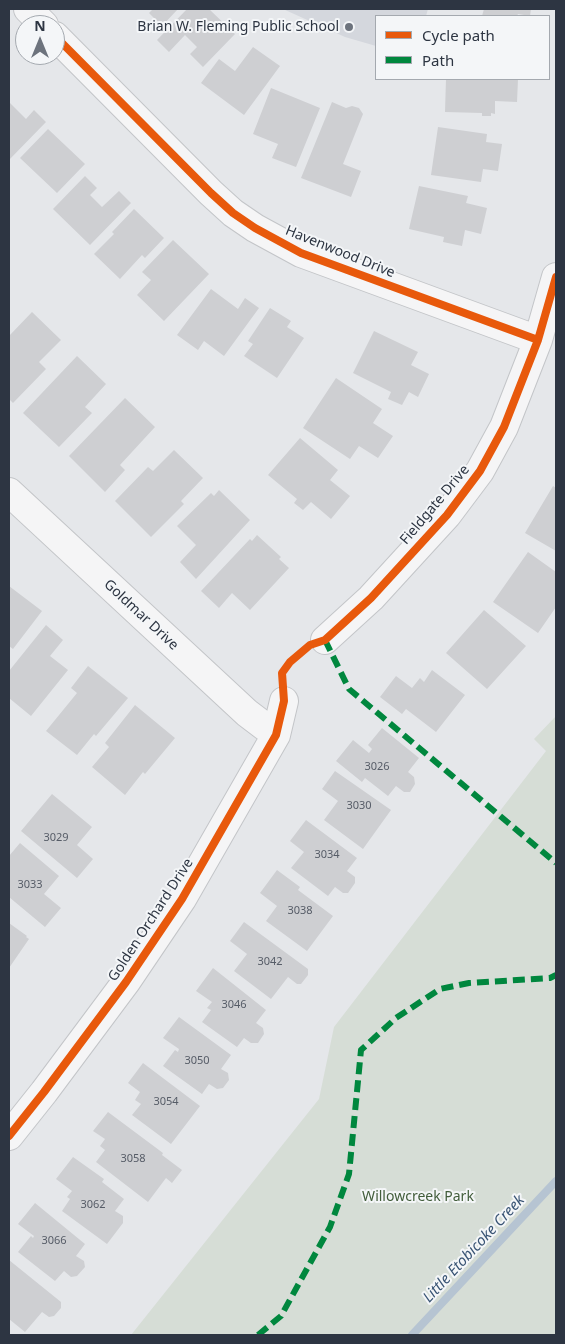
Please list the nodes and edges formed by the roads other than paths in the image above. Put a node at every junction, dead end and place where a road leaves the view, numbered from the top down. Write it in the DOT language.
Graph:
graph roads {
  1 [pos="65,46"];
  2 [pos="556,277"];
  3 [pos="538,340"];
  4 [pos="9,492"];
  5 [pos="325,640"];
  6 [pos="284,701"];
  7 [pos="276,735"];
  8 [pos="9,1136"];
  1 -- 3 [label="street, Havenwood Drive"];
  2 -- 3 [label="street, Fieldgate Drive"];
  3 -- 5 [label="street, Fieldgate Drive"];
  4 -- 7 [label="street, Goldmar Drive"];
  6 -- 7 [label="street, Golden Orchard Drive"];
  7 -- 8 [label="street, Golden Orchard Drive"];
}
